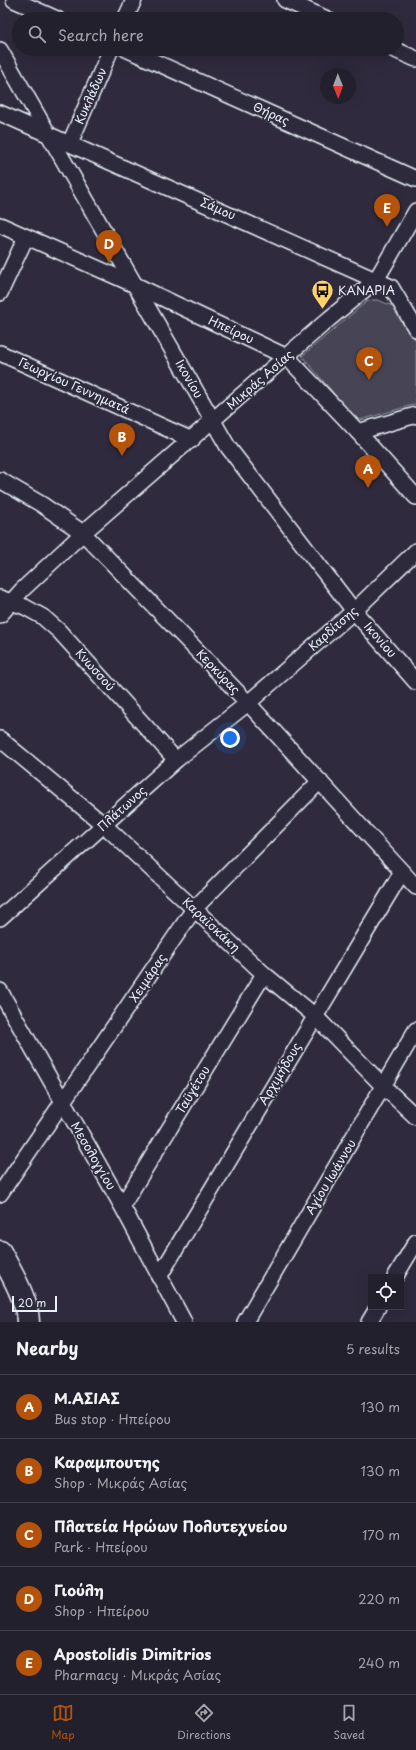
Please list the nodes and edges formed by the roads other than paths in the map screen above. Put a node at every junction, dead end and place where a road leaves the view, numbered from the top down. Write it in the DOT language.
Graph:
graph roads {
  1 [pos="14,0"];
  2 [pos="134,0"];
  3 [pos="285,0"];
  4 [pos="41,12"];
  5 [pos="128,12"];
  6 [pos="312,12"];
  7 [pos="0,50"];
  8 [pos="404,54"];
  9 [pos="109,56"];
  10 [pos="142,56"];
  11 [pos="416,59"];
  12 [pos="0,113"];
  13 [pos="48,133"];
  14 [pos="70,142"];
  15 [pos="416,179"];
  16 [pos="416,211"];
  17 [pos="0,225"];
  18 [pos="26,237"];
  19 [pos="376,280"];
  20 [pos="135,285"];
  21 [pos="0,293"];
  22 [pos="416,330"];
  23 [pos="0,353"];
  24 [pos="287,357"];
  25 [pos="416,416"];
  26 [pos="213,421"];
  27 [pos="358,432"];
  28 [pos="192,440"];
  29 [pos="0,480"];
  30 [pos="416,497"];
  31 [pos="84,533"];
  32 [pos="416,552"];
  33 [pos="5,600"];
  34 [pos="354,611"];
  35 [pos="0,616"];
  36 [pos="416,682"];
  37 [pos="248,703"];
  38 [pos="0,739"];
  39 [pos="176,760"];
  40 [pos="320,781"];
  41 [pos="104,825"];
  42 [pos="402,872"];
  43 [pos="416,887"];
  44 [pos="194,909"];
  45 [pos="0,918"];
  46 [pos="264,974"];
  47 [pos="0,991"];
  48 [pos="315,1016"];
  49 [pos="416,1030"];
  50 [pos="384,1087"];
  51 [pos="63,1104"];
  52 [pos="416,1117"];
  53 [pos="0,1194"];
  54 [pos="122,1206"];
  55 [pos="416,1242"];
  56 [pos="0,1252"];
  57 [pos="397,1274"];
  58 [pos="159,1276"];
  59 [pos="15,1280"];
  60 [pos="376,1310"];
  61 [pos="12,1322"];
  62 [pos="28,1322"];
  63 [pos="184,1322"];
  64 [pos="245,1322"];
  65 [pos="369,1322"];
  1 -- 4 [label="street"];
  2 -- 5 [label="street"];
  3 -- 6 [label="street"];
  7 -- 13 [label="street, Ικονίου"];
  8 -- 11 [label="street"];
  9 -- 14 [label="street, Κυκλάδων"];
  10 -- 15 [label="street, Θήρας"];
  12 -- 13 [label="street, Σάμου"];
  13 -- 14 [label="street, Σάμου"];
  13 -- 20 [label="street, Ικονίου"];
  14 -- 19 [label="street, Σάμου"];
  16 -- 19 [label="street, Μικράς Ασίας"];
  17 -- 18 [label="street, Ηπείρου"];
  18 -- 20 [label="street, Ηπείρου"];
  18 -- 21 [label="street"];
  19 -- 22 [label="street, Σάμου"];
  19 -- 24 [label="street, Μικράς Ασίας"];
  20 -- 24 [label="street, Ηπείρου"];
  20 -- 26 [label="street, Ικονίου"];
  23 -- 28 [label="street, Γεωργίου Γεννηματά"];
  24 -- 26 [label="street, Μικράς Ασίας"];
  24 -- 27 [label="street, Ηπείρου"];
  25 -- 27 [label="street"];
  26 -- 28 [label="street, Μικράς Ασίας"];
  26 -- 34 [label="street, Ικονίου"];
  27 -- 30 [label="street, Ηπείρου"];
  28 -- 31 [label="street, Μικράς Ασίας"];
  29 -- 31 [label="street, Κερκύρας"];
  31 -- 33 [label="street, Μικράς Ασίας"];
  31 -- 37 [label="street, Κερκύρας"];
  32 -- 34 [label="street, Καρδίτσης"];
  33 -- 35 [label="street, Μικράς Ασίας"];
  33 -- 39 [label="street, Κνωσσού"];
  34 -- 36 [label="street, Ικονίου"];
  34 -- 37 [label="street, Καρδίτσης"];
  37 -- 39 [label="street, Πλάτωνος"];
  37 -- 40 [label="street, Κερκύρας"];
  38 -- 41 [label="street, Καραϊσκάκη"];
  39 -- 41 [label="street, Πλάτωνος"];
  40 -- 42 [label="street, Κερκύρας"];
  40 -- 44 [label="street, Χειμάρας"];
  41 -- 44 [label="street, Καραϊσκάκη"];
  41 -- 45 [label="street, Πλάτωνος"];
  42 -- 43 [label="street, Κερκύρας"];
  42 -- 48 [label="street, Αρχιμήδους"];
  44 -- 46 [label="street, Καραϊσκάκη"];
  44 -- 51 [label="street, Χειμάρας"];
  46 -- 48 [label="street, Καραϊσκάκη"];
  46 -- 54 [label="street, Ταϋγέτου"];
  47 -- 51 [label="street, Μεσολογγίου"];
  48 -- 50 [label="street, Καραϊσκάκη"];
  48 -- 58 [label="street, Αρχιμήδους"];
  49 -- 50 [label="street, Αγίου Ιωάννου"];
  50 -- 52 [label="street, Καραϊσκάκη"];
  50 -- 64 [label="street, Αγίου Ιωάννου"];
  51 -- 53 [label="street, Χειμάρας"];
  51 -- 54 [label="street, Μεσολογγίου"];
  54 -- 58 [label="street, Μεσολογγίου"];
  55 -- 57 [label="street"];
  56 -- 59 [label="street"];
  58 -- 63 [label="street, Μεσολογγίου"];
  59 -- 61 [label="street"];
  59 -- 62 [label="street"];
  60 -- 65 [label="street"];
}
